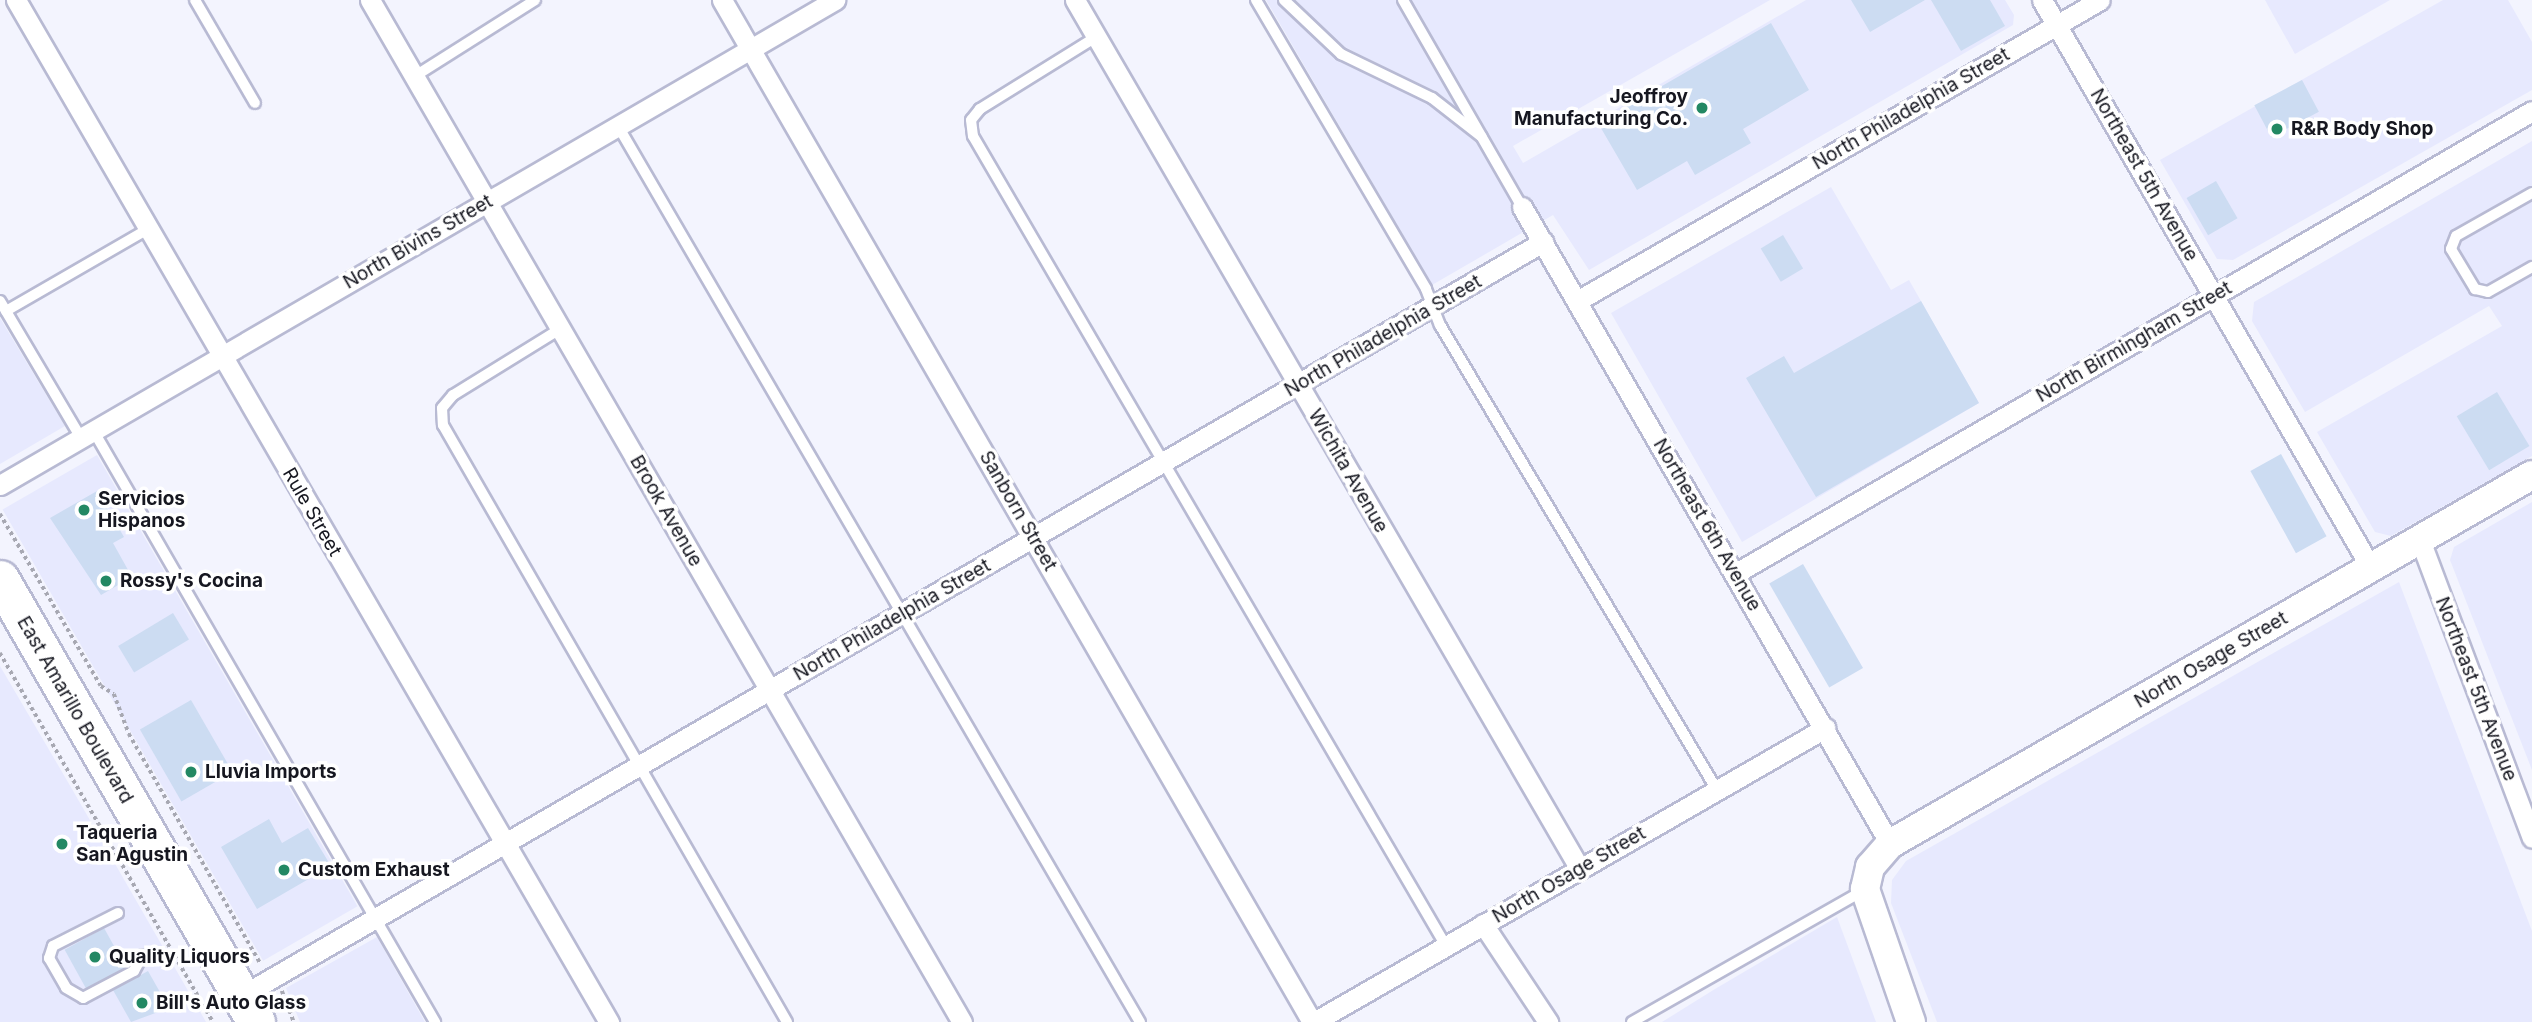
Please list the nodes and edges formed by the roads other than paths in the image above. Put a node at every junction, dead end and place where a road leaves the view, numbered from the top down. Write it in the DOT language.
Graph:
graph roads {
  1 [pos="16,0"];
  2 [pos="195,0"];
  3 [pos="370,0"];
  4 [pos="535,0"];
  5 [pos="722,0"];
  6 [pos="835,0"];
  7 [pos="1075,0"];
  8 [pos="1256,0"];
  9 [pos="1284,0"];
  10 [pos="1403,0"];
  11 [pos="2042,0"];
  12 [pos="2100,0"];
  13 [pos="2057,25"];
  14 [pos="1097,37"];
  15 [pos="751,49"];
  16 [pos="415,76"];
  17 [pos="255,103"];
  18 [pos="2532,111"];
  19 [pos="618,126"];
  20 [pos="1482,137"];
  21 [pos="2532,193"];
  22 [pos="487,202"];
  23 [pos="1522,207"];
  24 [pos="148,229"];
  25 [pos="1542,242"];
  26 [pos="2532,267"];
  27 [pos="2214,295"];
  28 [pos="0,300"];
  29 [pos="1577,302"];
  30 [pos="1432,307"];
  31 [pos="6,311"];
  32 [pos="560,329"];
  33 [pos="221,356"];
  34 [pos="1298,386"];
  35 [pos="87,434"];
  36 [pos="1164,463"];
  37 [pos="2532,475"];
  38 [pos="0,485"];
  39 [pos="1033,538"];
  40 [pos="2420,540"];
  41 [pos="2371,568"];
  42 [pos="1736,573"];
  43 [pos="0,579"];
  44 [pos="902,614"];
  45 [pos="770,690"];
  46 [pos="1825,728"];
  47 [pos="639,767"];
  48 [pos="1717,790"];
  49 [pos="2532,838"];
  50 [pos="506,844"];
  51 [pos="1890,844"];
  52 [pos="1580,869"];
  53 [pos="1865,889"];
  54 [pos="118,913"];
  55 [pos="375,920"];
  56 [pos="1483,924"];
  57 [pos="1446,946"];
  58 [pos="143,956"];
  59 [pos="248,1009"];
  60 [pos="435,1022"];
  61 [pos="609,1022"];
  62 [pos="787,1022"];
  63 [pos="962,1022"];
  64 [pos="1140,1022"];
  65 [pos="1313,1022"];
  66 [pos="1548,1022"];
  67 [pos="1632,1022"];
  68 [pos="1911,1022"];
  1 -- 24 [label="street, Rule Street"];
  2 -- 17 [label="lane"];
  3 -- 16 [label="street, Brook Avenue"];
  4 -- 16 [label="lane"];
  5 -- 15 [label="street, Sanborn Street"];
  6 -- 15 [label="street, North Bivins Street"];
  7 -- 14 [label="street, Wichita Avenue"];
  8 -- 30 [label="lane"];
  9 -- 20 [label="lane"];
  10 -- 20 [label="lane"];
  11 -- 13 [label="street, Northeast 5th Avenue"];
  12 -- 13 [label="street, North Philadelphia Street"];
  13 -- 27 [label="street, Northeast 5th Avenue"];
  13 -- 29 [label="street, North Philadelphia Street"];
  14 -- 34 [label="street, Wichita Avenue"];
  14 -- 36 [label="lane"];
  15 -- 19 [label="street, North Bivins Street"];
  15 -- 39 [label="street, Sanborn Street"];
  16 -- 22 [label="street, Brook Avenue"];
  18 -- 27 [label="street, North Birmingham Street"];
  19 -- 22 [label="street, North Bivins Street"];
  19 -- 44 [label="lane"];
  20 -- 23 [label="lane"];
  21 -- 26 [label="lane"];
  22 -- 32 [label="street, Brook Avenue"];
  22 -- 33 [label="street, North Bivins Street"];
  23 -- 25 [label="street, Northeast 6th Avenue"];
  24 -- 31 [label="lane"];
  24 -- 33 [label="street, Rule Street"];
  25 -- 29 [label="street, Northeast 6th Avenue"];
  25 -- 30 [label="street, North Philadelphia Street"];
  27 -- 41 [label="street, Northeast 5th Avenue"];
  27 -- 42 [label="street, North Birmingham Street"];
  28 -- 31 [label="lane"];
  29 -- 42 [label="street, Northeast 6th Avenue"];
  30 -- 34 [label="street, North Philadelphia Street"];
  30 -- 48 [label="lane"];
  31 -- 35 [label="lane"];
  32 -- 45 [label="street, Brook Avenue"];
  32 -- 47 [label="lane"];
  33 -- 35 [label="street, North Bivins Street"];
  33 -- 50 [label="street, Rule Street"];
  34 -- 36 [label="street, North Philadelphia Street"];
  34 -- 52 [label="street, Wichita Avenue"];
  35 -- 38 [label="street, North Bivins Street"];
  35 -- 55 [label="lane"];
  36 -- 39 [label="street, North Philadelphia Street"];
  36 -- 57 [label="lane"];
  37 -- 40 [label="street, North Osage Street"];
  39 -- 44 [label="street, North Philadelphia Street"];
  39 -- 65 [label="street, Sanborn Street"];
  40 -- 41 [label="street, North Osage Street"];
  40 -- 49 [label="street, Northeast 5th Avenue"];
  41 -- 51 [label="street, North Osage Street"];
  42 -- 46 [label="street, Northeast 6th Avenue"];
  43 -- 59 [label="highway, East Amarillo Boulevard"];
  44 -- 45 [label="street, North Philadelphia Street"];
  44 -- 64 [label="lane"];
  45 -- 47 [label="street, North Philadelphia Street"];
  45 -- 63 [label="street, Brook Avenue"];
  46 -- 48 [label="street, North Osage Street"];
  46 -- 51 [label="street, Northeast 6th Avenue"];
  47 -- 50 [label="street, North Philadelphia Street"];
  47 -- 62 [label="lane"];
  48 -- 52 [label="street, North Osage Street"];
  50 -- 55 [label="street, North Philadelphia Street"];
  50 -- 61 [label="street, Rule Street"];
  51 -- 53 [label="street"];
  52 -- 56 [label="street, North Osage Street"];
  53 -- 67 [label="lane"];
  53 -- 68 [label="street"];
  54 -- 58 [label="lane"];
  55 -- 59 [label="street, North Philadelphia Street"];
  55 -- 60 [label="lane"];
  56 -- 57 [label="street, North Osage Street"];
  56 -- 66 [label="street"];
  57 -- 65 [label="street, North Osage Street"];
}
